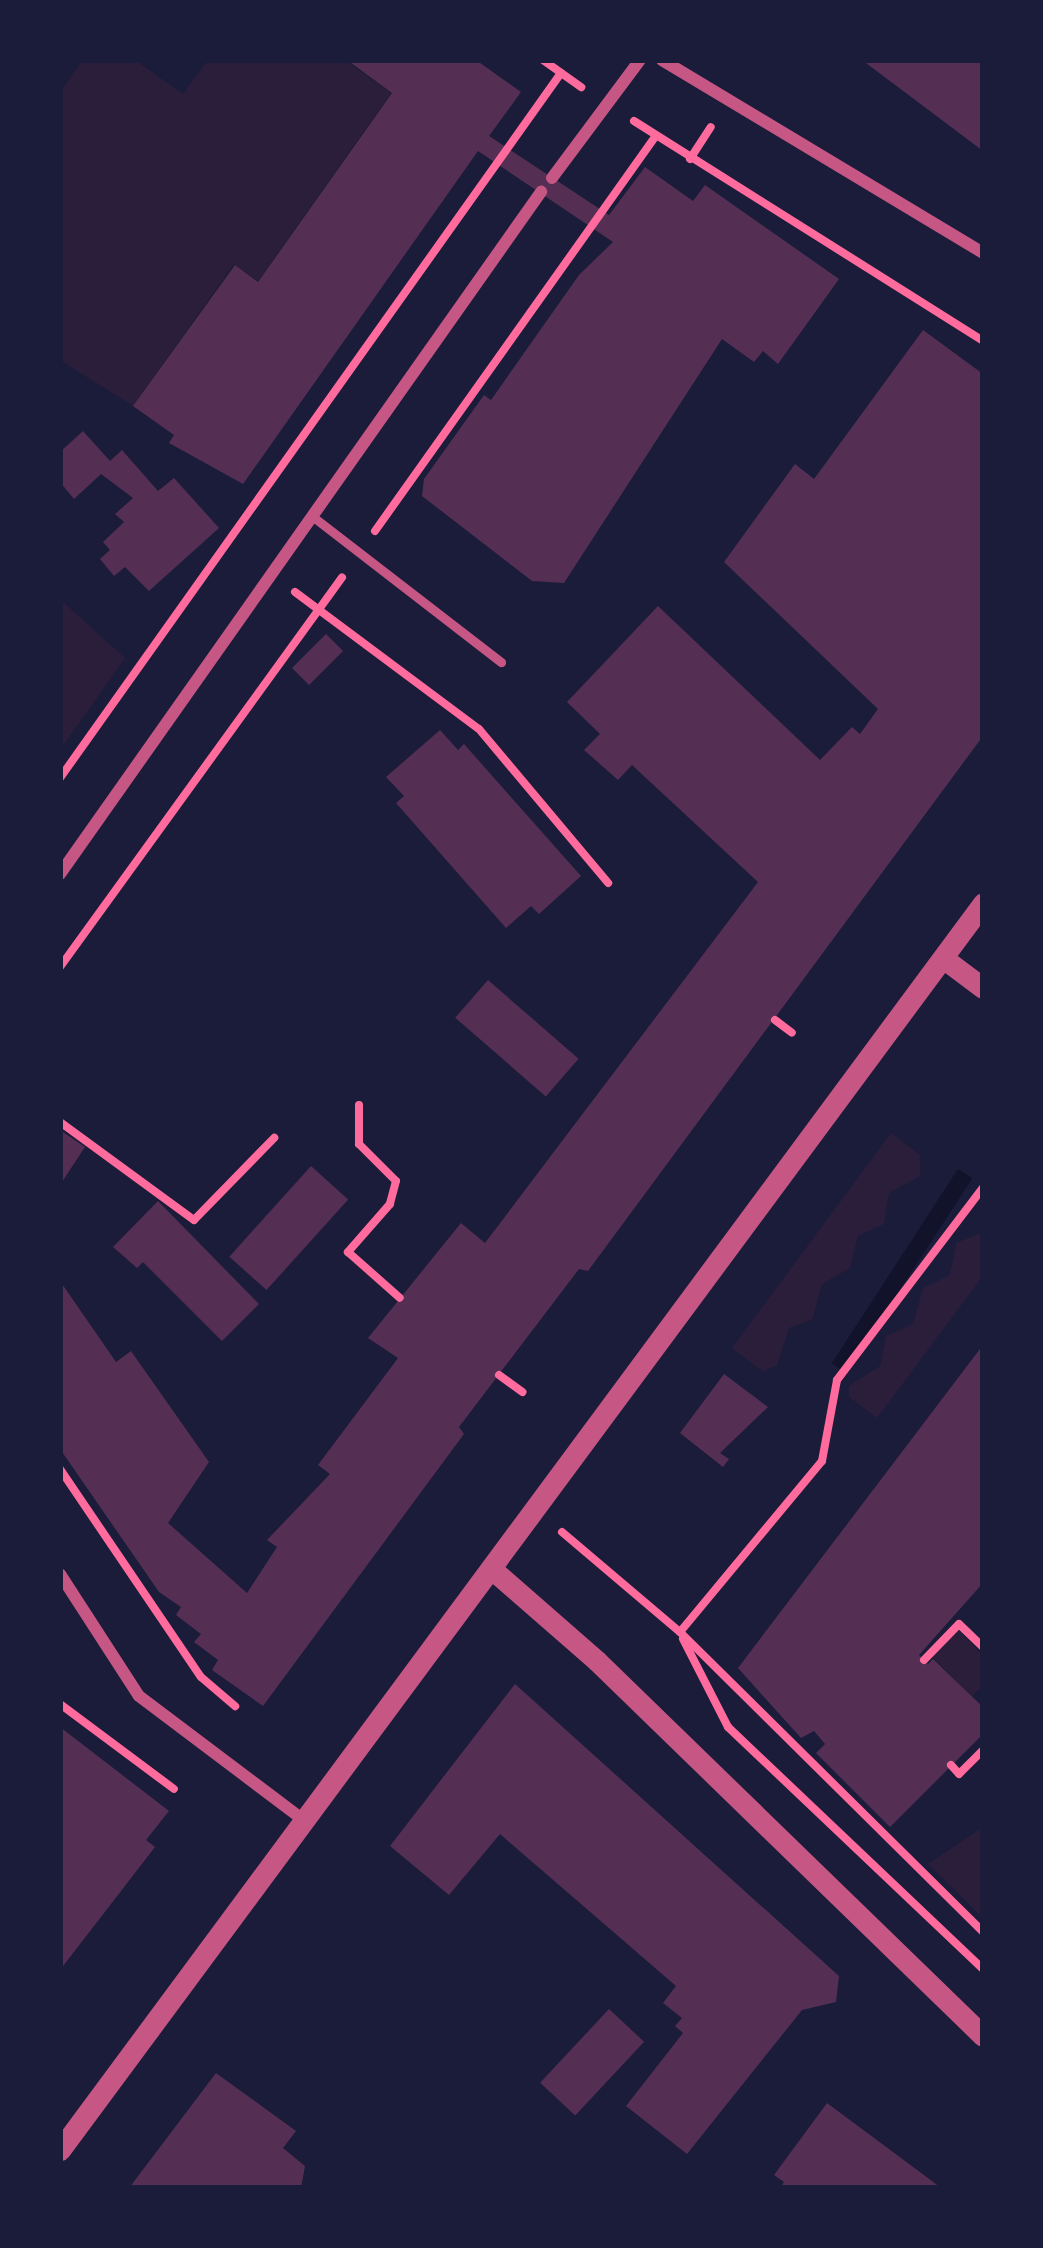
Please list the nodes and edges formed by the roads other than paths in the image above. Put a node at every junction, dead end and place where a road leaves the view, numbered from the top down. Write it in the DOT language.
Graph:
graph roads {
  1 [pos="640,60"];
  2 [pos="662,60"];
  3 [pos="552,178"];
  4 [pos="541,192"];
  5 [pos="983,253"];
  6 [pos="312,516"];
  7 [pos="501,662"];
  8 [pos="60,874"];
  9 [pos="983,903"];
  10 [pos="943,958"];
  11 [pos="983,988"];
  12 [pos="494,1571"];
  13 [pos="60,1574"];
  14 [pos="306,1822"];
  15 [pos="983,2036"];
  16 [pos="60,2150"];
  1 -- 3 [label="street"];
  2 -- 5 [label="street"];
  4 -- 6 [label="street"];
  6 -- 7 [label="lane"];
  6 -- 8 [label="street"];
  9 -- 10 [label="street"];
  10 -- 11 [label="street"];
  10 -- 12 [label="street"];
  12 -- 14 [label="street"];
  12 -- 15 [label="street"];
  13 -- 14 [label="street"];
  14 -- 16 [label="street"];
}
